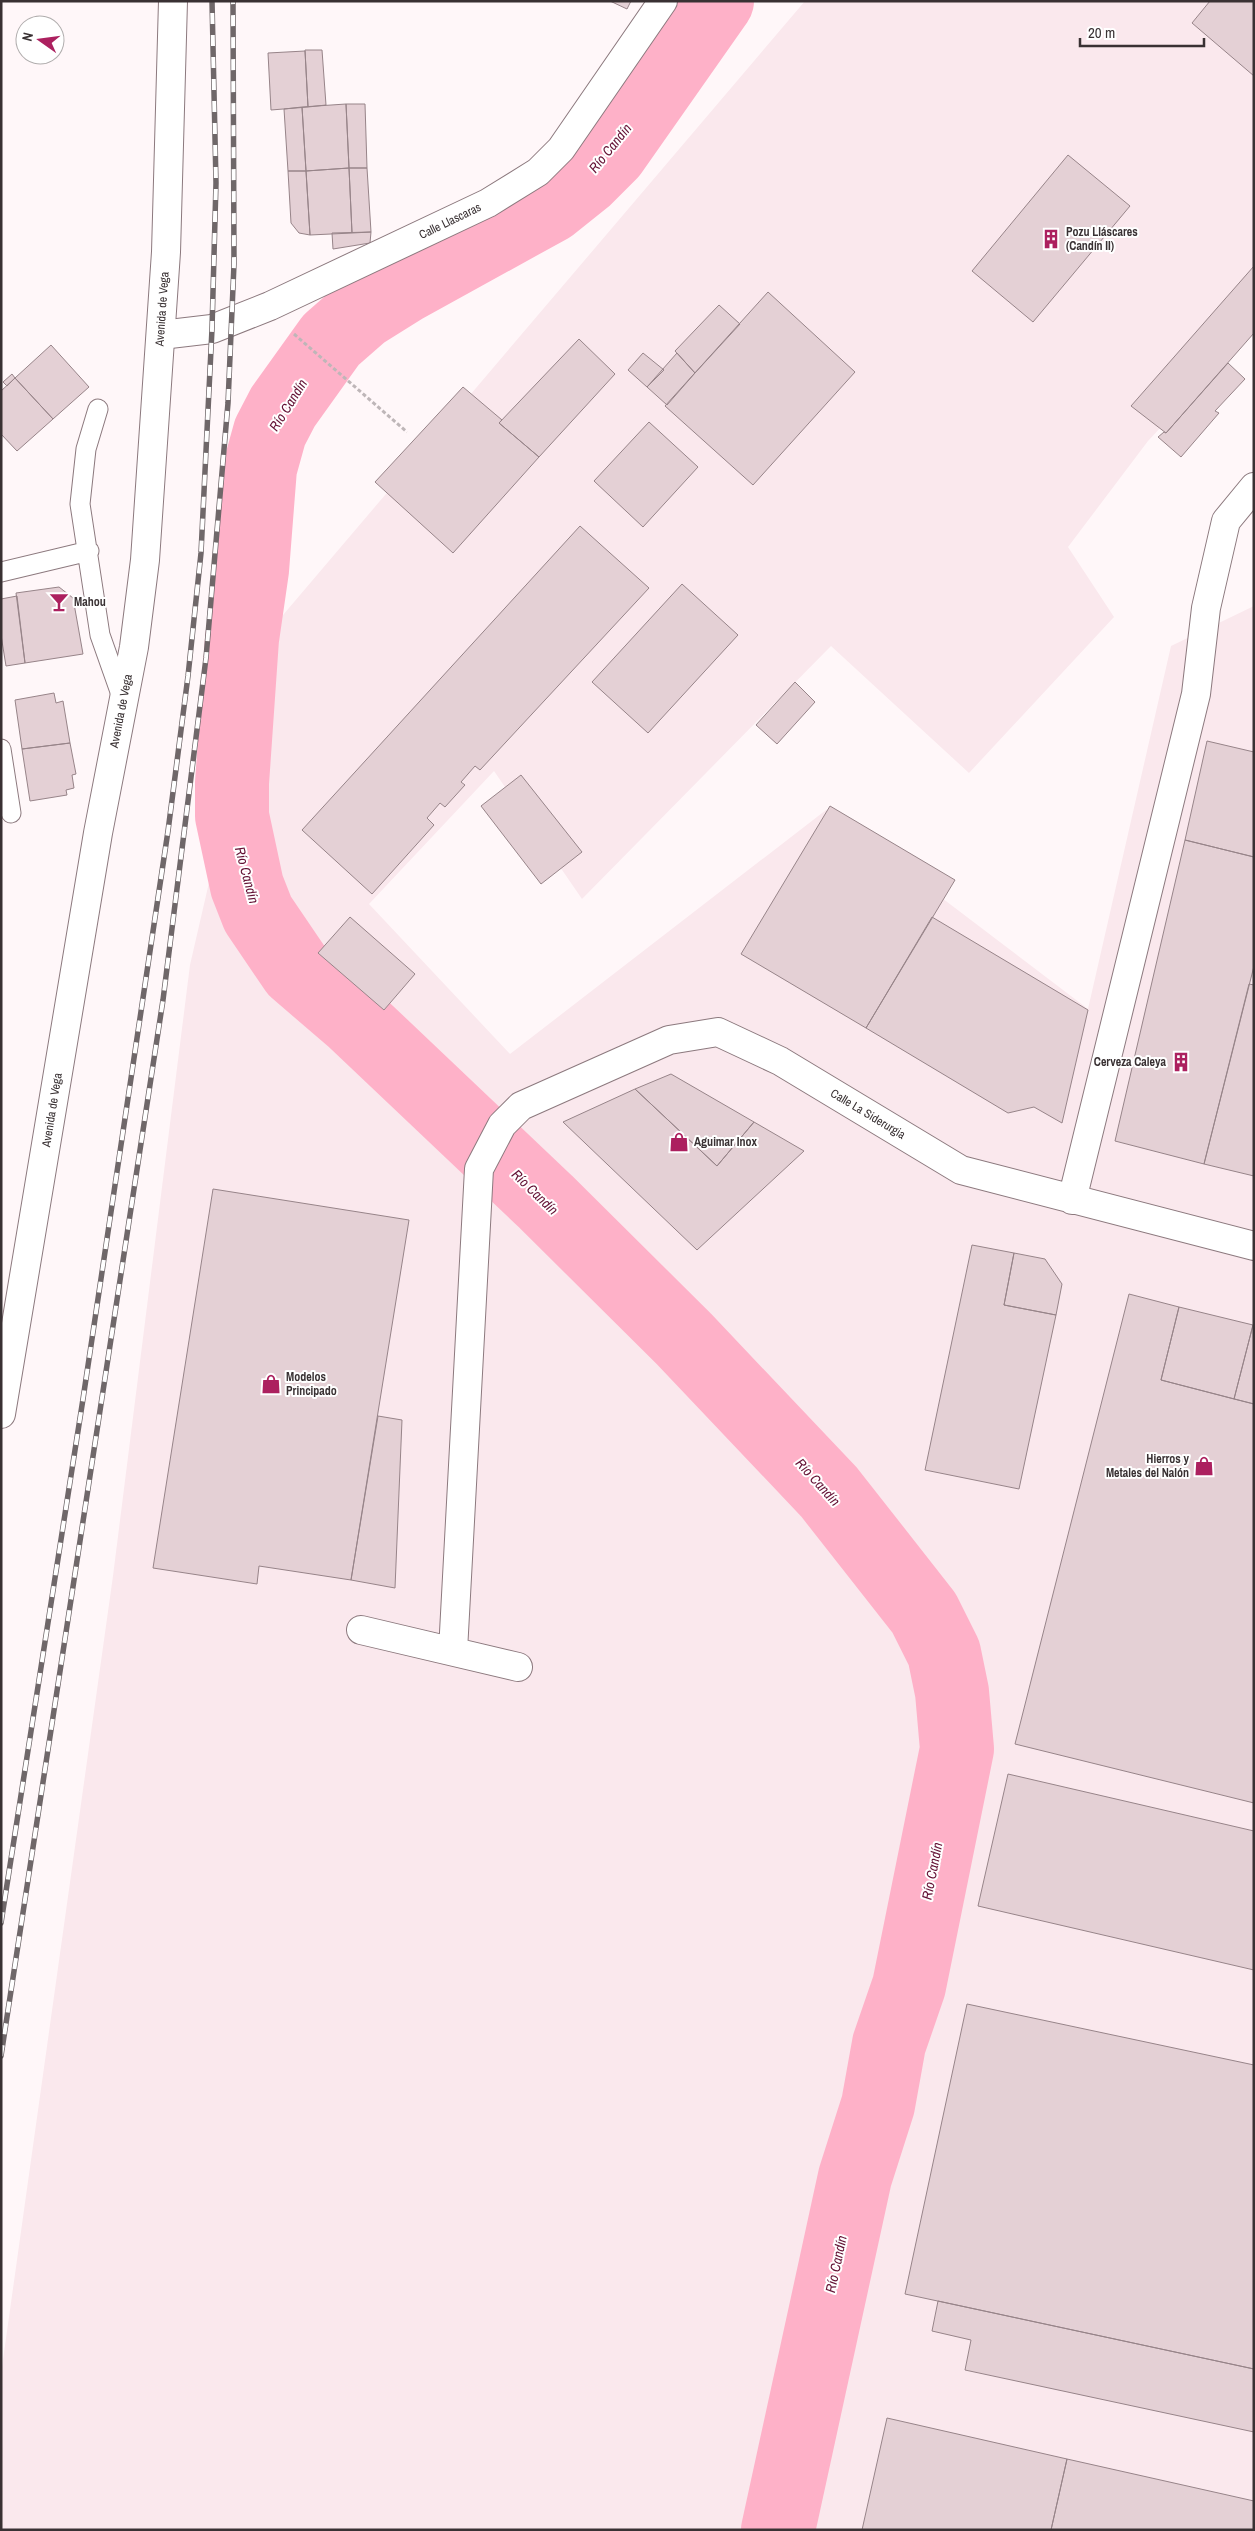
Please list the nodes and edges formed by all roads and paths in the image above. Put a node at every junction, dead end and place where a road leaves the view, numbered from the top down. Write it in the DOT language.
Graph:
graph roads {
  1 [pos="173,1"];
  2 [pos="663,1"];
  3 [pos="161,335"];
  4 [pos="296,336"];
  5 [pos="98,409"];
  6 [pos="407,432"];
  7 [pos="1254,487"];
  8 [pos="89,551"];
  9 [pos="1,572"];
  10 [pos="123,701"];
  11 [pos="2,753"];
  12 [pos="11,814"];
  13 [pos="1072,1200"];
  14 [pos="1254,1246"];
  15 [pos="1,1414"];
  16 [pos="361,1630"];
  17 [pos="453,1651"];
  18 [pos="518,1667"];
  1 -- 3 [label="street, Avenida de Vega"];
  2 -- 3 [label="street, Calle Llascaras"];
  3 -- 10 [label="street, Avenida de Vega"];
  4 -- 6 [label="path"];
  5 -- 8 [label="lane"];
  7 -- 13 [label="street"];
  8 -- 9 [label="lane"];
  8 -- 10 [label="lane"];
  10 -- 15 [label="street, Avenida de Vega"];
  11 -- 12 [label="lane"];
  13 -- 14 [label="street, Calle La Siderurgia"];
  13 -- 17 [label="street, Calle La Siderurgia"];
  16 -- 17 [label="street"];
  17 -- 18 [label="street"];
}
